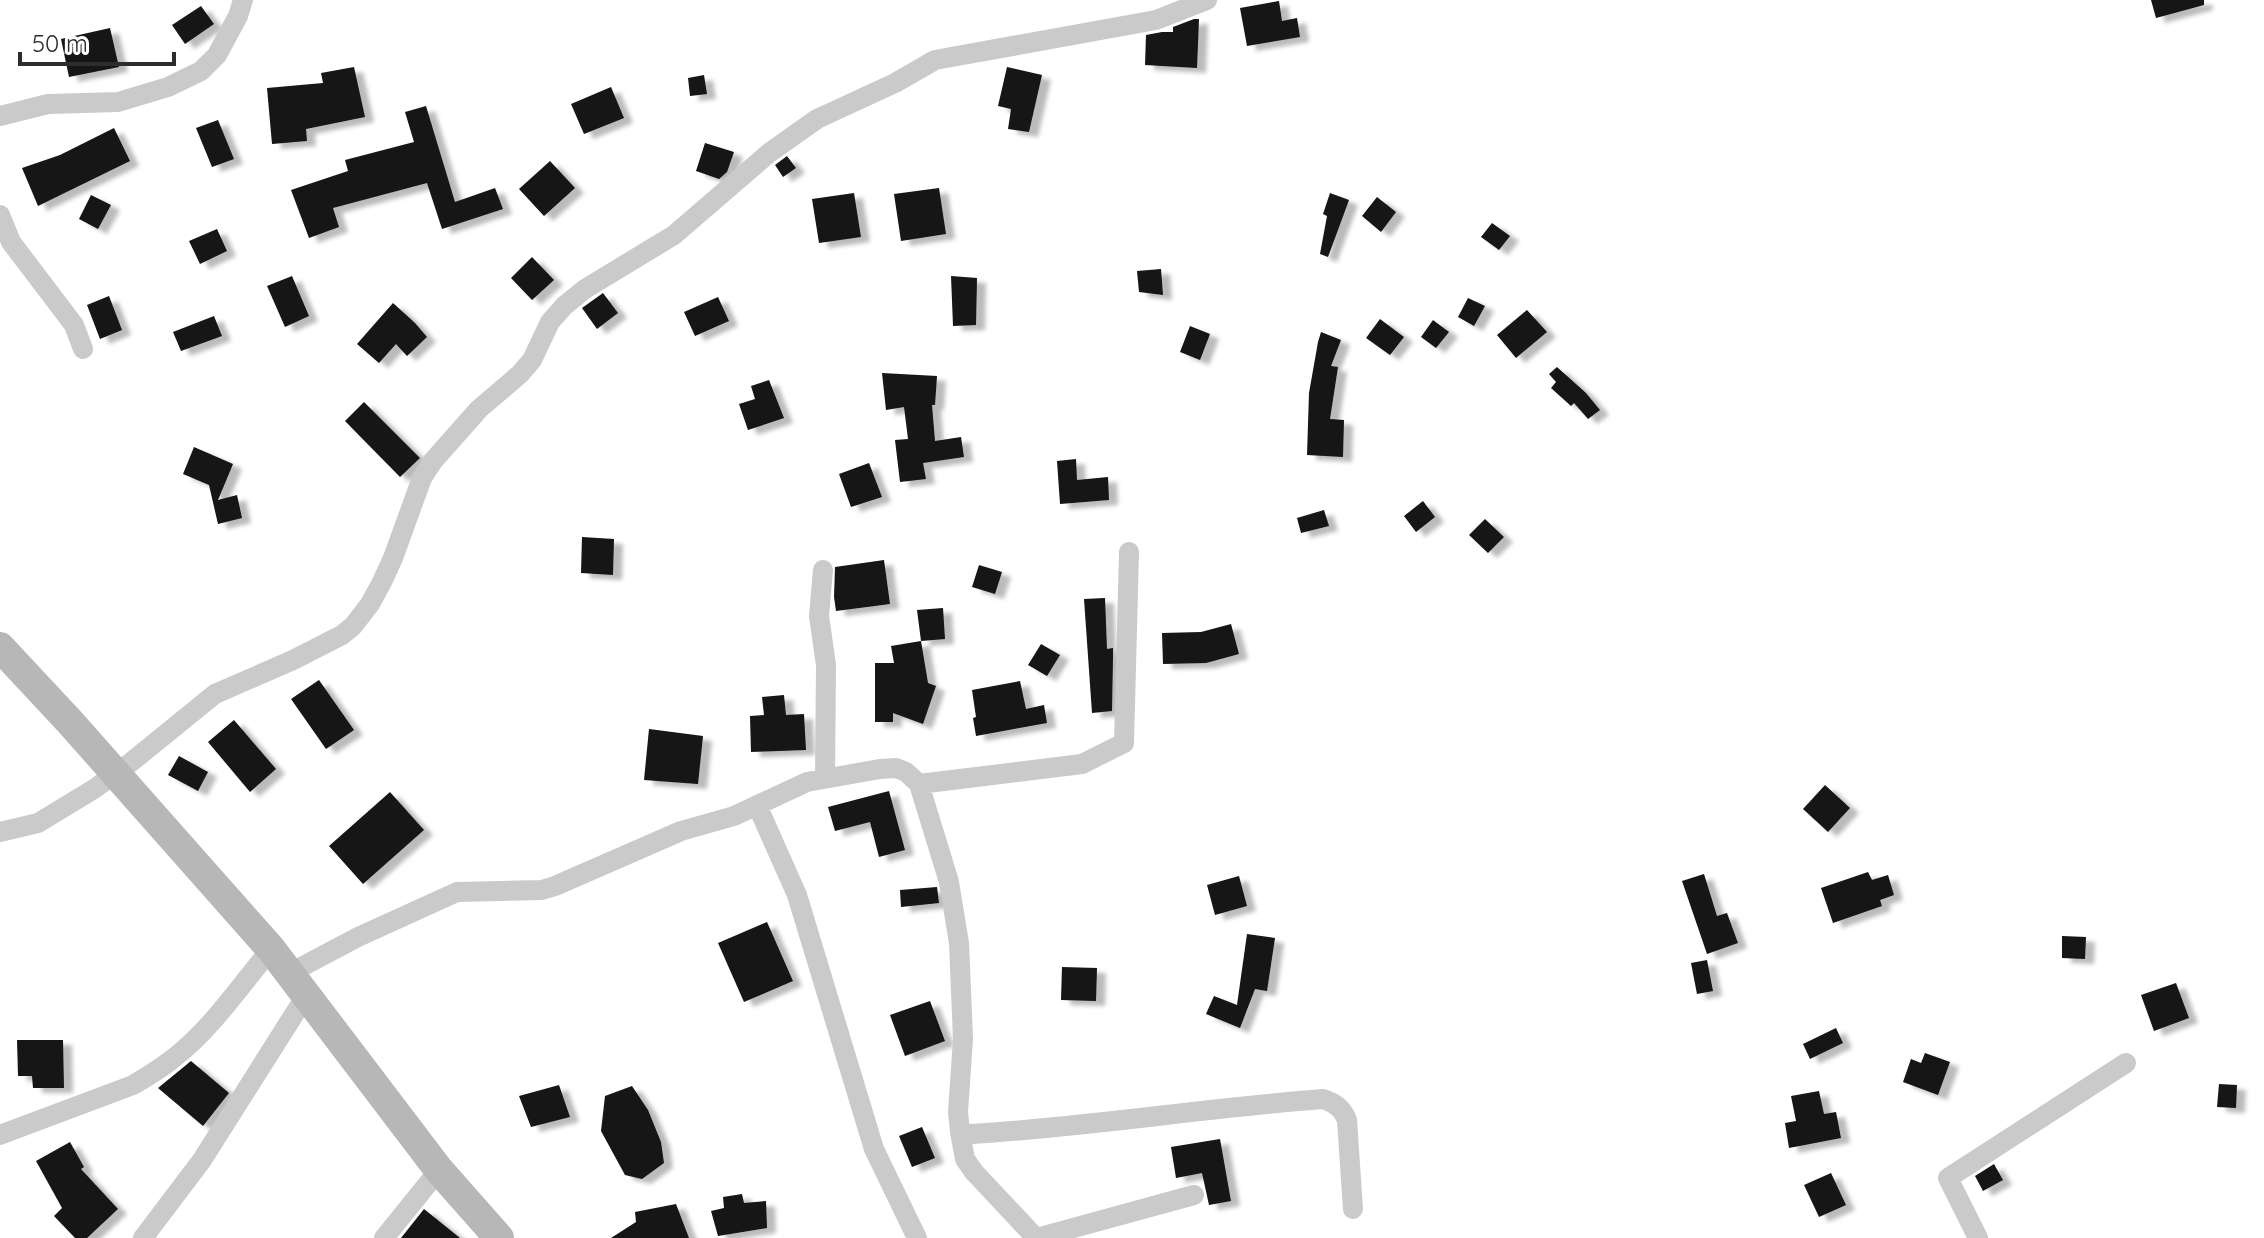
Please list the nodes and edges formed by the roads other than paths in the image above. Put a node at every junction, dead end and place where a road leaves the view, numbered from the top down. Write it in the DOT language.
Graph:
graph roads {
  1 [pos="243,0"];
  2 [pos="1207,0"];
  3 [pos="0,116"];
  4 [pos="0,215"];
  5 [pos="83,349"];
  6 [pos="1129,552"];
  7 [pos="823,570"];
  8 [pos="0,647"];
  9 [pos="115,773"];
  10 [pos="825,778"];
  11 [pos="919,784"];
  12 [pos="757,805"];
  13 [pos="0,832"];
  14 [pos="271,949"];
  15 [pos="298,983"];
  16 [pos="2126,1063"];
  17 [pos="960,1132"];
  18 [pos="0,1135"];
  19 [pos="439,1170"];
  20 [pos="1194,1195"];
  21 [pos="1353,1209"];
  22 [pos="143,1238"];
  23 [pos="384,1238"];
  24 [pos="499,1238"];
  25 [pos="917,1238"];
  26 [pos="1036,1238"];
  27 [pos="1978,1238"];
  1 -- 3 [label="street"];
  2 -- 9 [label="street"];
  4 -- 5 [label="street"];
  6 -- 11 [label="street"];
  7 -- 10 [label="street"];
  8 -- 9 [label="street"];
  9 -- 13 [label="street"];
  9 -- 14 [label="street"];
  10 -- 11 [label="street"];
  10 -- 12 [label="street"];
  11 -- 17 [label="street"];
  12 -- 15 [label="street"];
  12 -- 25 [label="street"];
  14 -- 15 [label="street"];
  14 -- 18 [label="street"];
  15 -- 19 [label="street"];
  15 -- 22 [label="street"];
  16 -- 27 [label="street"];
  17 -- 21 [label="street"];
  17 -- 26 [label="street"];
  19 -- 23 [label="street"];
  19 -- 24 [label="street"];
  20 -- 26 [label="street"];
}
